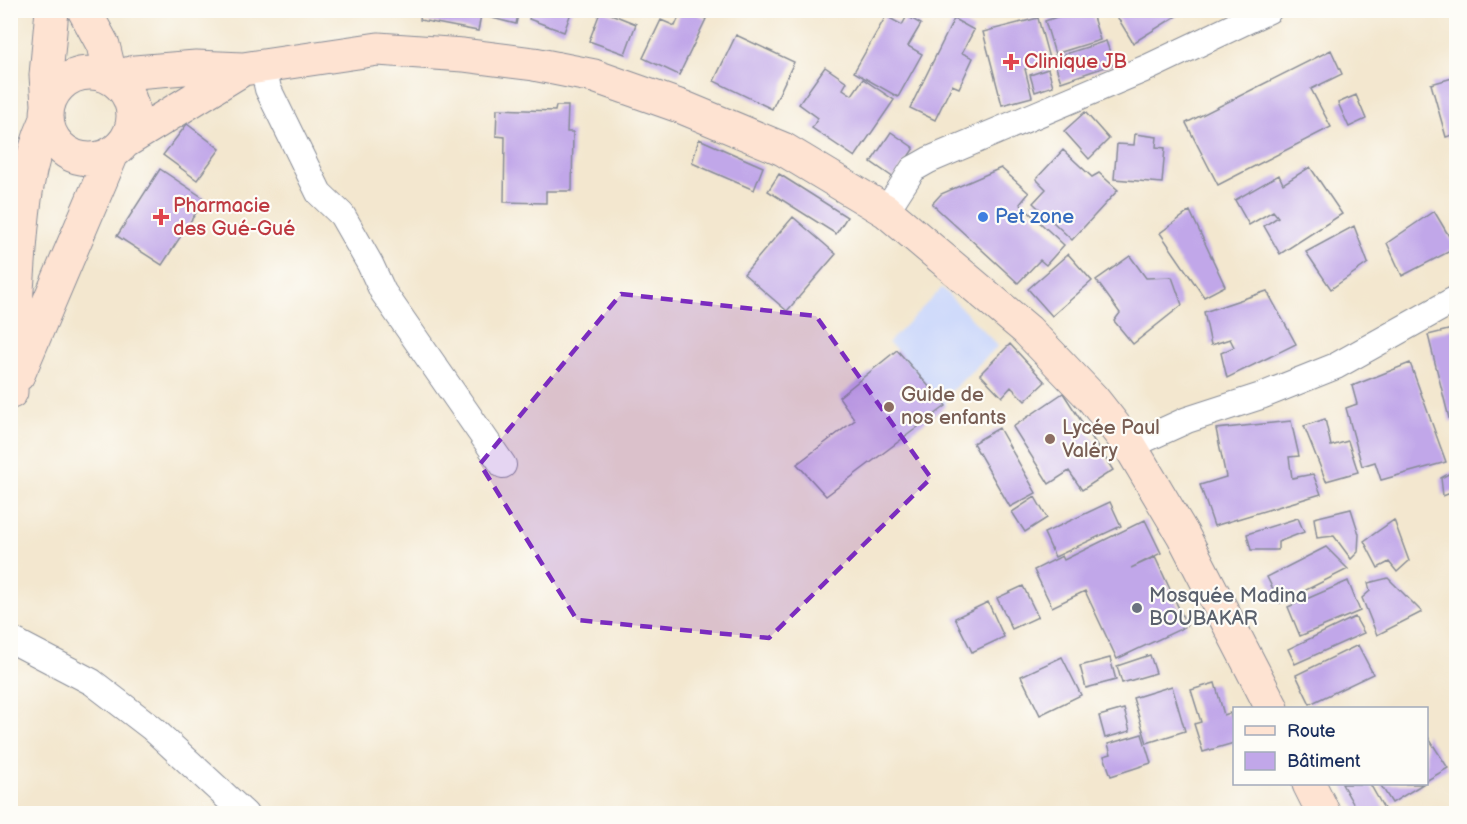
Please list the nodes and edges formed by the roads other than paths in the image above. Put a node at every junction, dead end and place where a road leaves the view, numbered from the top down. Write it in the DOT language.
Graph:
graph roads {
  1 [pos="52,10"];
  2 [pos="84,10"];
  3 [pos="1269,10"];
  4 [pos="253,67"];
  5 [pos="111,78"];
  6 [pos="47,112"];
  7 [pos="119,148"];
  8 [pos="886,211"];
  9 [pos="1456,299"];
  10 [pos="11,393"];
  11 [pos="1130,446"];
  12 [pos="503,465"];
  13 [pos="10,639"];
  14 [pos="1271,707"];
  15 [pos="1310,785"];
  16 [pos="244,813"];
  17 [pos="1324,813"];
  1 -- 6 [label="main road"];
  2 -- 5 [label="main road"];
  3 -- 8 [label="street"];
  4 -- 5 [label="main road"];
  4 -- 7 [label="main road"];
  4 -- 8 [label="main road"];
  4 -- 12 [label="street"];
  5 -- 6 [label="main road"];
  5 -- 7 [label="main road"];
  6 -- 7 [label="main road"];
  6 -- 10 [label="main road"];
  7 -- 10 [label="main road"];
  8 -- 11 [label="main road"];
  9 -- 11 [label="street"];
  11 -- 14 [label="main road"];
  13 -- 16 [label="street"];
  15 -- 17 [label="main road"];
}
